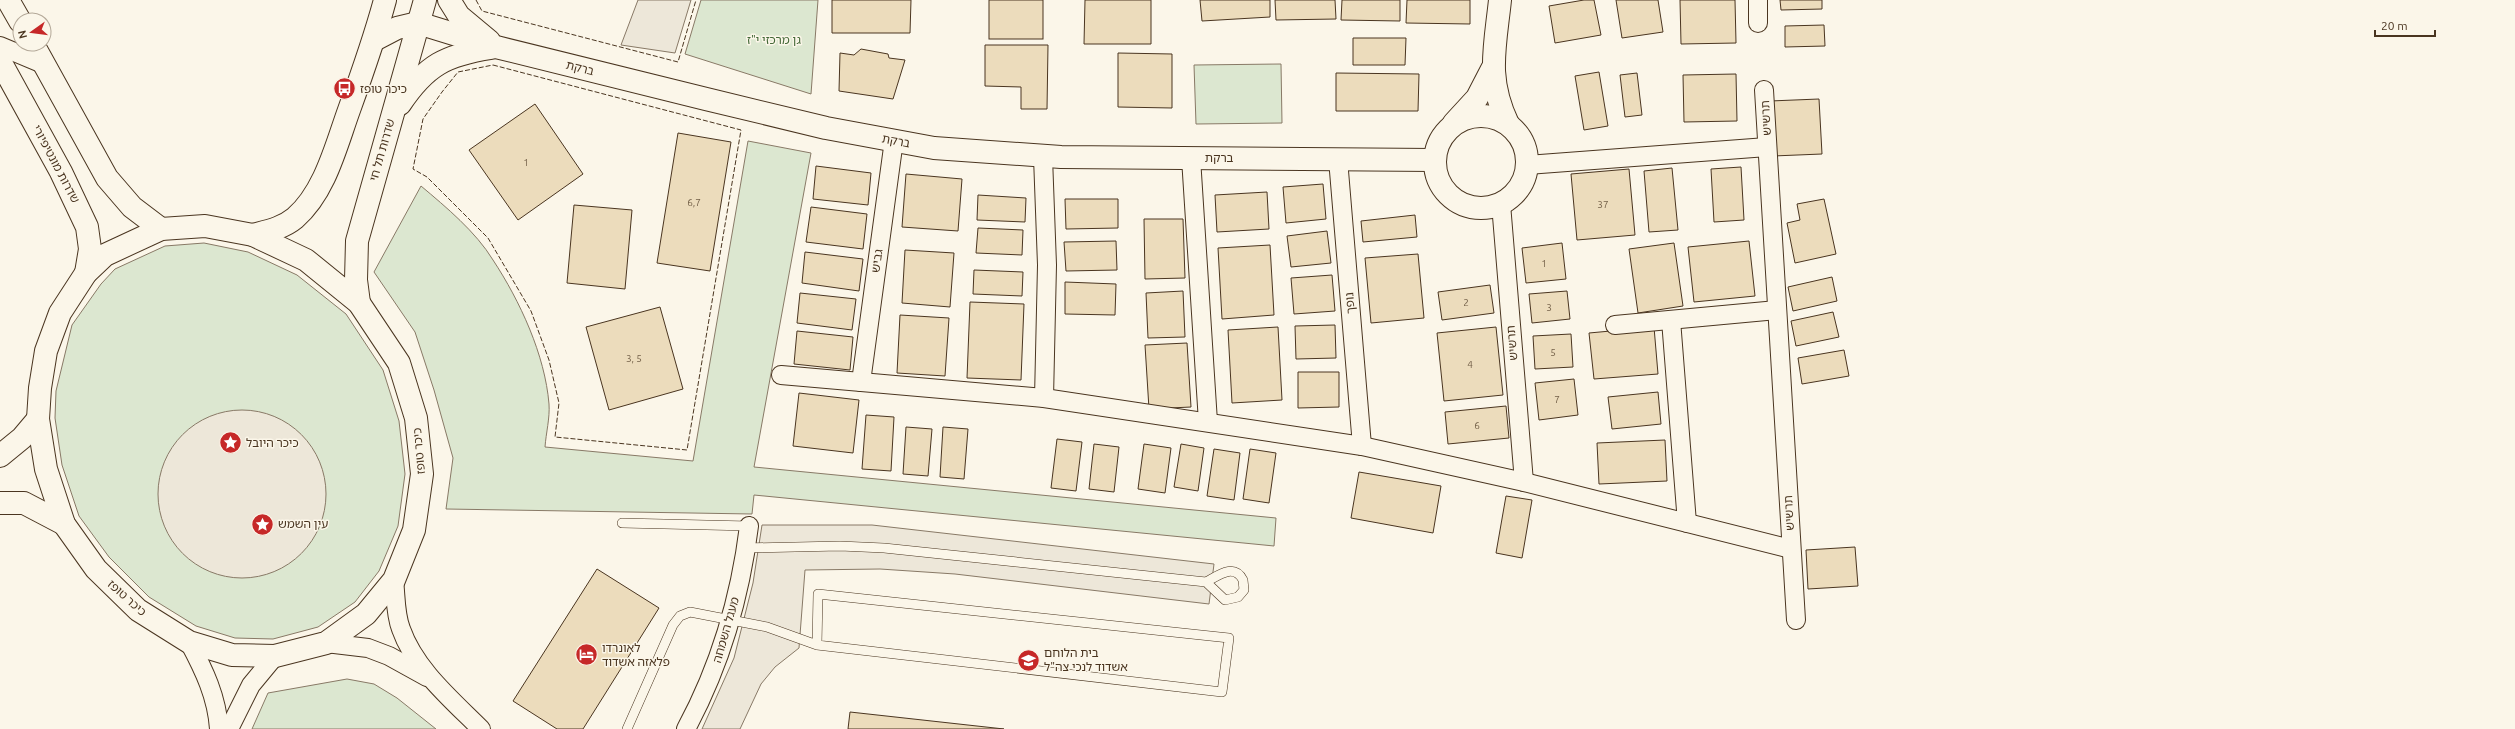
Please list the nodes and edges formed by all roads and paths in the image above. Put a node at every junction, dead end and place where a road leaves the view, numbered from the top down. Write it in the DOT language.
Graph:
graph roads {
  1 [pos="8,0"];
  2 [pos="385,0"];
  3 [pos="425,0"];
  4 [pos="449,0"];
  5 [pos="1500,0"];
  6 [pos="1758,0"];
  7 [pos="15,12"];
  8 [pos="418,23"];
  9 [pos="1758,23"];
  10 [pos="374,40"];
  11 [pos="0,46"];
  12 [pos="496,47"];
  13 [pos="36,52"];
  14 [pos="0,61"];
  15 [pos="43,64"];
  16 [pos="1492,69"];
  17 [pos="1764,90"];
  18 [pos="391,116"];
  19 [pos="1453,124"];
  20 [pos="1508,124"];
  21 [pos="894,140"];
  22 [pos="1767,147"];
  23 [pos="1044,157"];
  24 [pos="1191,158"];
  25 [pos="1338,159"];
  26 [pos="1434,160"];
  27 [pos="1527,165"];
  28 [pos="1501,204"];
  29 [pos="161,230"];
  30 [pos="253,235"];
  31 [pos="86,273"];
  32 [pos="359,303"];
  33 [pos="1777,310"];
  34 [pos="1671,320"];
  35 [pos="1615,325"];
  36 [pos="781,375"];
  37 [pos="861,382"];
  38 [pos="1044,398"];
  39 [pos="38,419"];
  40 [pos="1208,422"];
  41 [pos="1362,446"];
  42 [pos="0,456"];
  43 [pos="1524,482"];
  44 [pos="0,503"];
  45 [pos="622,523"];
  46 [pos="1687,523"];
  47 [pos="64,524"];
  48 [pos="749,526"];
  49 [pos="746,548"];
  50 [pos="1791,549"];
  51 [pos="394,580"];
  52 [pos="1206,582"];
  53 [pos="731,619"];
  54 [pos="1796,620"];
  55 [pos="190,642"];
  56 [pos="326,643"];
  57 [pos="817,645"];
  58 [pos="275,656"];
  59 [pos="432,680"];
  60 [pos="219,729"];
  61 [pos="230,729"];
  62 [pos="480,729"];
  63 [pos="628,729"];
  64 [pos="686,729"];
  1 -- 7 [label="street"];
  2 -- 10 [label="street"];
  3 -- 8 [label="street, שדרות תל חי"];
  4 -- 12 [label="street"];
  5 -- 16 [label="street"];
  6 -- 9 [label="street"];
  8 -- 10 [label="street"];
  8 -- 12 [label="street, ברקת"];
  8 -- 18 [label="street, שדרות תל חי"];
  10 -- 30 [label="street"];
  11 -- 15 [label="street"];
  12 -- 18 [label="street"];
  12 -- 21 [label="street, ברקת"];
  13 -- 15 [label="street"];
  14 -- 31 [label="street, שדרות מונטיפיורי"];
  15 -- 29 [label="street"];
  16 -- 19 [label="street"];
  16 -- 20 [label="street"];
  17 -- 22 [label="street, תרשיש"];
  18 -- 32 [label="street, שדרות תל חי"];
  19 -- 20 [label="street"];
  19 -- 26 [label="street"];
  20 -- 27 [label="street"];
  21 -- 23 [label="street, ברקת"];
  21 -- 37 [label="street, גביש"];
  22 -- 27 [label="street, תרשיש"];
  22 -- 33 [label="street, תרשיש"];
  23 -- 24 [label="street, ברקת"];
  23 -- 38 [label="street"];
  24 -- 25 [label="street, ברקת"];
  24 -- 40 [label="street"];
  25 -- 26 [label="street, ברקת"];
  25 -- 41 [label="street, נופך"];
  26 -- 28 [label="street"];
  27 -- 28 [label="street"];
  28 -- 43 [label="street, תרשיש"];
  29 -- 30 [label="street, כיכר טופז"];
  29 -- 31 [label="street, כיכר טופז"];
  30 -- 32 [label="street, כיכר טופז"];
  31 -- 39 [label="street, כיכר טופז"];
  32 -- 51 [label="street, כיכר טופז"];
  33 -- 34 [label="street"];
  33 -- 50 [label="street, תרשיש"];
  34 -- 35 [label="street"];
  34 -- 46 [label="street"];
  36 -- 37 [label="street"];
  37 -- 38 [label="street"];
  38 -- 40 [label="street"];
  39 -- 42 [label="street"];
  39 -- 47 [label="street, כיכר טופז"];
  40 -- 41 [label="street"];
  41 -- 43 [label="street, תרשיש"];
  43 -- 46 [label="street, תרשיש"];
  44 -- 47 [label="street"];
  45 -- 48 [label="lane"];
  46 -- 50 [label="street, תרשיש"];
  47 -- 55 [label="street, כיכר טופז"];
  48 -- 49 [label="street, מעגל השמחה"];
  49 -- 52 [label="lane"];
  49 -- 53 [label="street, מעגל השמחה"];
  50 -- 54 [label="street, תרשיש"];
  51 -- 56 [label="street, כיכר טופז"];
  51 -- 59 [label="street"];
  53 -- 57 [label="lane"];
  53 -- 63 [label="lane"];
  53 -- 64 [label="street, מעגל השמחה"];
  55 -- 58 [label="street, כיכר טופז"];
  55 -- 60 [label="street"];
  56 -- 58 [label="street, כיכר טופז"];
  56 -- 59 [label="street"];
  57 -- 57 [label="lane"];
  58 -- 61 [label="street"];
  59 -- 62 [label="street"];
}
